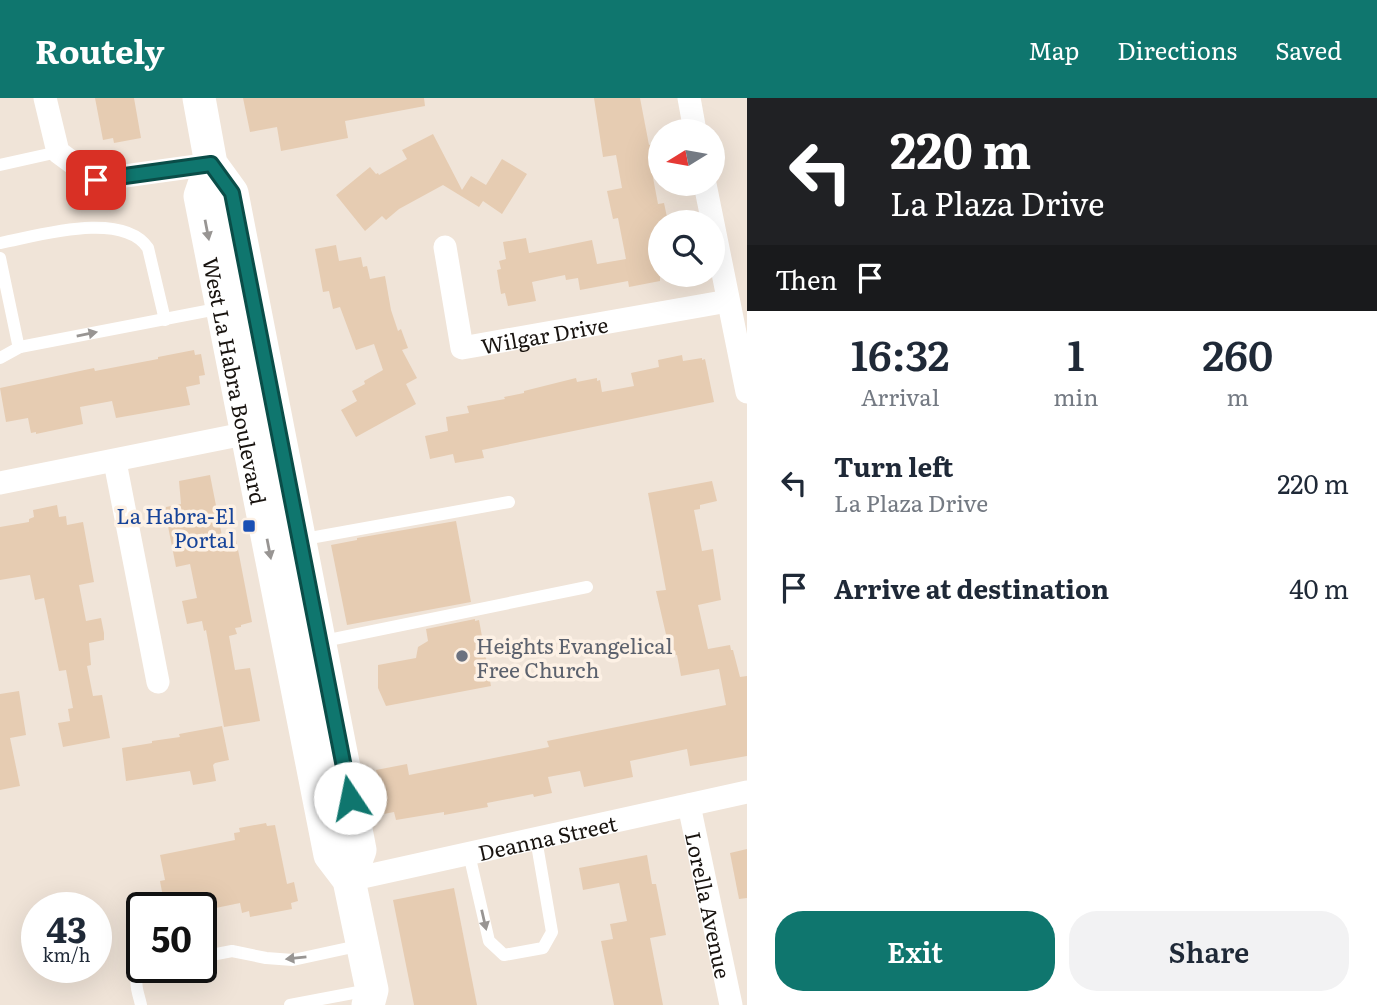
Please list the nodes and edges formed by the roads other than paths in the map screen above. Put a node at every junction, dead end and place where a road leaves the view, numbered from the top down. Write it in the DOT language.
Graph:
graph roads {
  1 [pos="45,98"];
  2 [pos="199,98"];
  3 [pos="689,98"];
  4 [pos="693,119"];
  5 [pos="58,152"];
  6 [pos="211,164"];
  7 [pos="0,165"];
  8 [pos="707,196"];
  9 [pos="0,243"];
  10 [pos="445,247"];
  11 [pos="0,258"];
  12 [pos="728,301"];
  13 [pos="222,308"];
  14 [pos="165,320"];
  15 [pos="20,347"];
  16 [pos="0,358"];
  17 [pos="747,392"];
  18 [pos="261,431"];
  19 [pos="115,462"];
  20 [pos="0,483"];
  21 [pos="509,502"];
  22 [pos="299,540"];
  23 [pos="587,587"];
  24 [pos="319,642"];
  25 [pos="159,682"];
  26 [pos="747,792"];
  27 [pos="689,805"];
  28 [pos="536,839"];
  29 [pos="469,854"];
  30 [pos="349,880"];
  31 [pos="362,944"];
  32 [pos="217,954"];
  33 [pos="137,983"];
  34 [pos="375,1000"];
  35 [pos="141,1005"];
  36 [pos="290,1005"];
  37 [pos="731,1005"];
  1 -- 5 [label="street"];
  2 -- 6 [label="main road, West La Habra Boulevard"];
  3 -- 4 [label="street"];
  5 -- 6 [label="street"];
  5 -- 7 [label="lane"];
  6 -- 13 [label="main road, West La Habra Boulevard, one-way"];
  6 -- 18 [label="main road, West La Habra Boulevard"];
  8 -- 12 [label="street"];
  9 -- 14 [label="lane"];
  10 -- 12 [label="street, Wilgar Drive"];
  11 -- 15 [label="lane"];
  12 -- 17 [label="street"];
  13 -- 14 [label="lane"];
  13 -- 18 [label="main road, West La Habra Boulevard"];
  15 -- 14 [label="lane, one-way"];
  15 -- 16 [label="lane"];
  18 -- 19 [label="street"];
  18 -- 22 [label="main road, West La Habra Boulevard"];
  18 -- 30 [label="main road, West La Habra Boulevard, one-way"];
  19 -- 20 [label="street"];
  19 -- 25 [label="street"];
  21 -- 22 [label="lane"];
  22 -- 24 [label="main road, West La Habra Boulevard"];
  23 -- 24 [label="lane"];
  24 -- 30 [label="main road, West La Habra Boulevard"];
  26 -- 27 [label="street, Deanna Street"];
  27 -- 28 [label="street, Deanna Street"];
  27 -- 37 [label="street, Lorella Avenue"];
  28 -- 29 [label="street, Deanna Street"];
  29 -- 28 [label="lane, one-way"];
  29 -- 30 [label="street, Deanna Street"];
  30 -- 31 [label="main road, West La Habra Boulevard"];
  31 -- 32 [label="lane, one-way"];
  31 -- 34 [label="main road, West La Habra Boulevard"];
  33 -- 35 [label="lane"];
  34 -- 36 [label="lane"];
}
